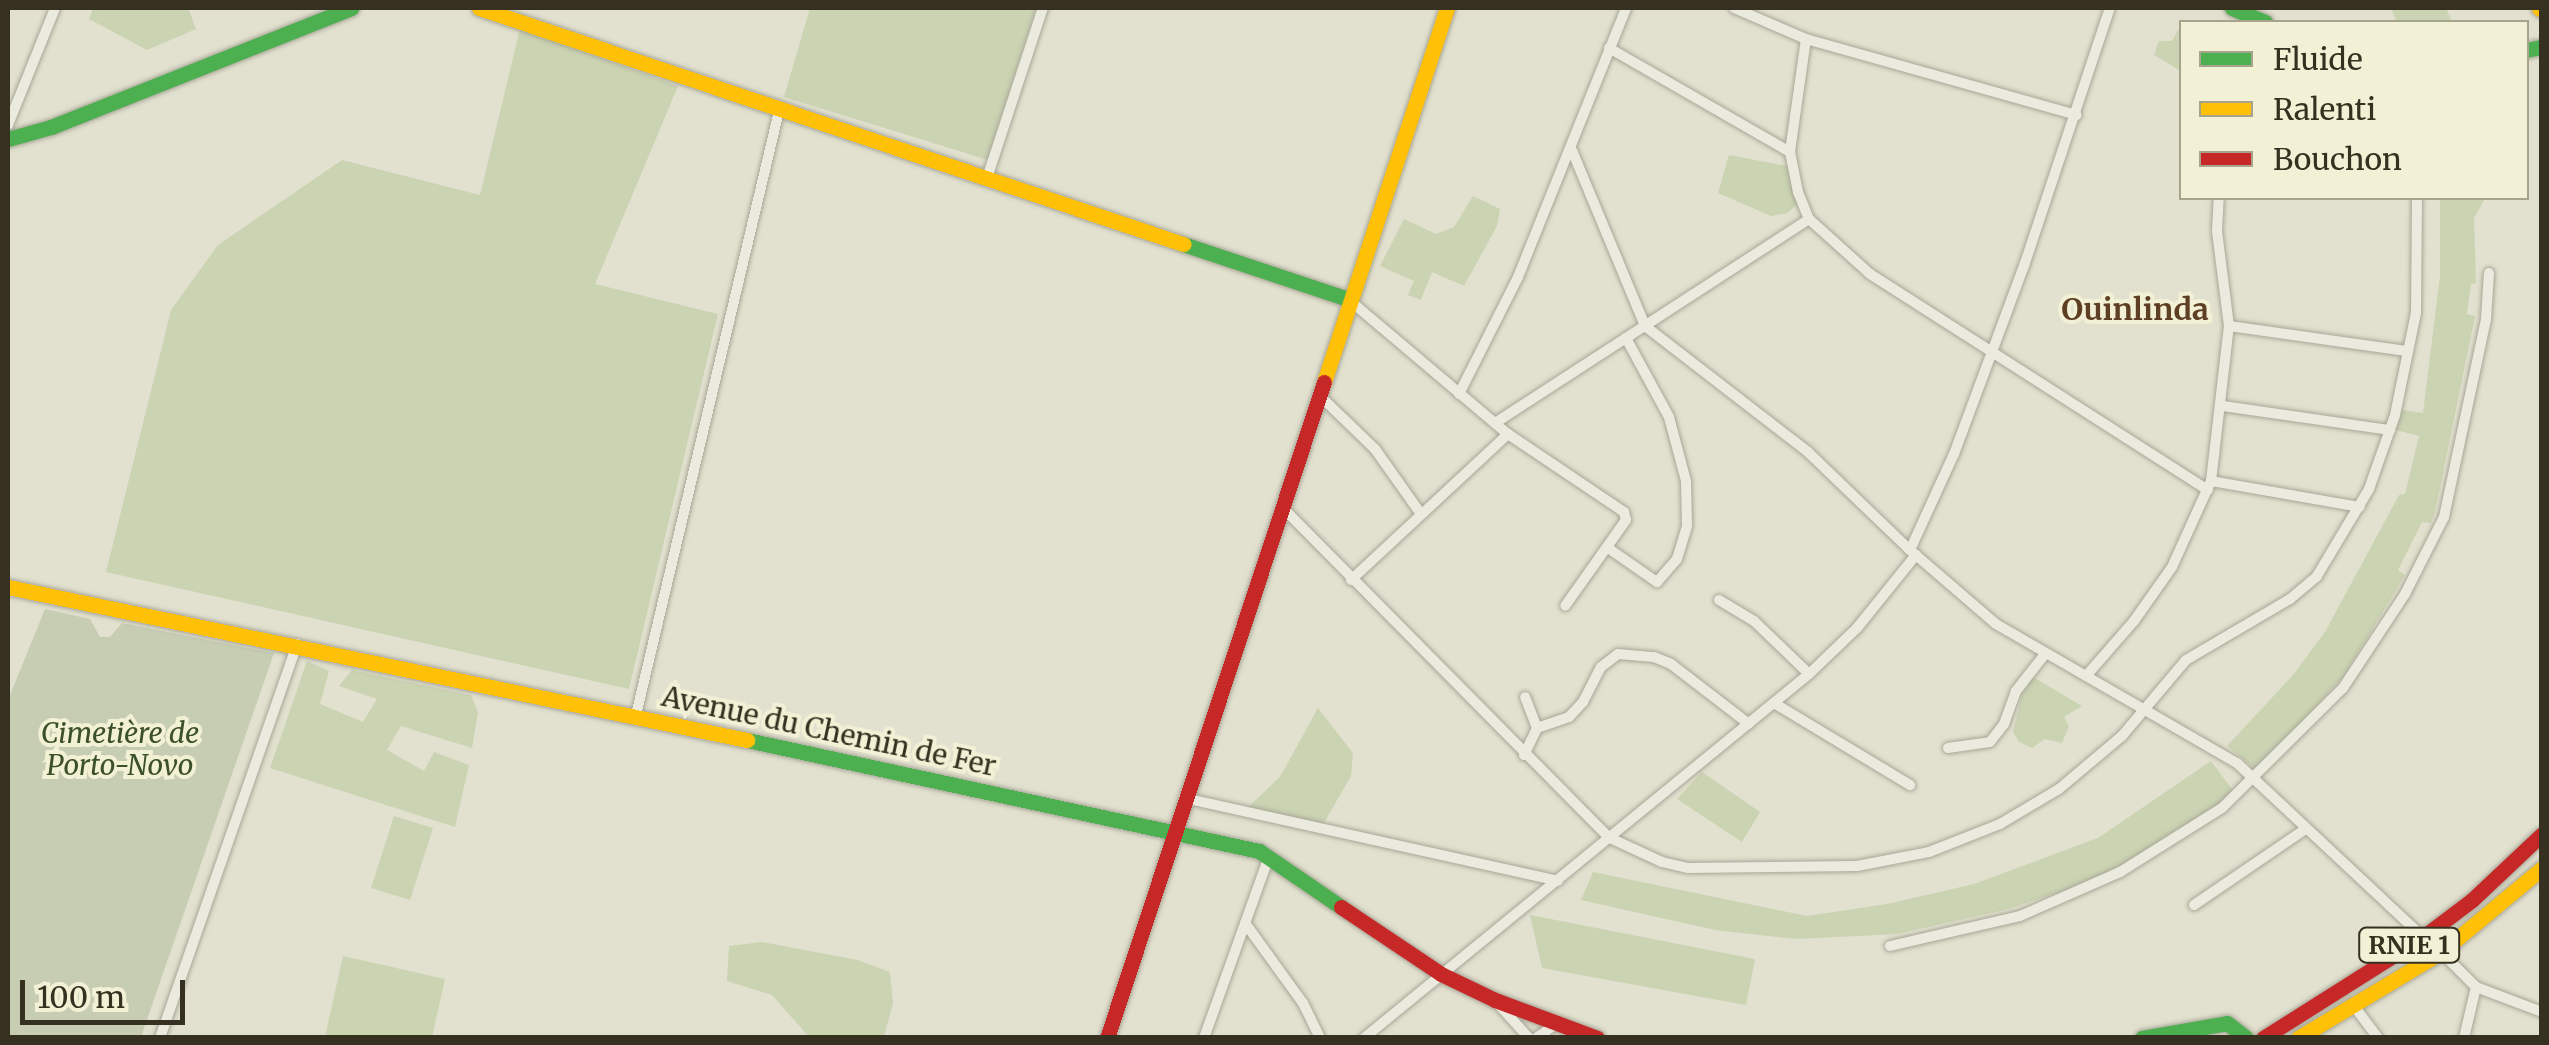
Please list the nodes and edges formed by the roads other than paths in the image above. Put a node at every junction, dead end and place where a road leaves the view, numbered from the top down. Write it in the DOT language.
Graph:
graph roads {
  1 [pos="55,8"];
  2 [pos="351,8"];
  3 [pos="479,8"];
  4 [pos="1043,8"];
  5 [pos="1447,8"];
  6 [pos="1626,8"];
  7 [pos="1734,8"];
  8 [pos="2110,8"];
  9 [pos="2232,8"];
  10 [pos="2260,20"];
  11 [pos="1806,40"];
  12 [pos="1608,48"];
  13 [pos="780,108"];
  14 [pos="2077,115"];
  15 [pos="8,125"];
  16 [pos="8,138"];
  17 [pos="1572,148"];
  18 [pos="1790,152"];
  19 [pos="988,176"];
  20 [pos="2219,200"];
  21 [pos="2417,200"];
  22 [pos="1810,220"];
  23 [pos="2489,273"];
  24 [pos="1348,299"];
  25 [pos="1645,326"];
  26 [pos="2229,326"];
  27 [pos="1626,338"];
  28 [pos="2408,351"];
  29 [pos="1990,352"];
  30 [pos="1316,392"];
  31 [pos="1459,394"];
  32 [pos="2223,406"];
  33 [pos="1495,423"];
  34 [pos="2390,430"];
  35 [pos="1508,434"];
  36 [pos="2210,485"];
  37 [pos="1280,505"];
  38 [pos="2360,507"];
  39 [pos="1422,514"];
  40 [pos="1608,548"];
  41 [pos="1913,553"];
  42 [pos="1351,580"];
  43 [pos="8,587"];
  44 [pos="1719,600"];
  45 [pos="1566,606"];
  46 [pos="296,644"];
  47 [pos="2045,654"];
  48 [pos="1809,674"];
  49 [pos="2086,676"];
  50 [pos="1525,698"];
  51 [pos="1774,702"];
  52 [pos="2144,710"];
  53 [pos="636,715"];
  54 [pos="1748,724"];
  55 [pos="1537,728"];
  56 [pos="1948,748"];
  57 [pos="1524,754"];
  58 [pos="2255,780"];
  59 [pos="1910,785"];
  60 [pos="1184,798"];
  61 [pos="1173,830"];
  62 [pos="2304,830"];
  63 [pos="2542,834"];
  64 [pos="1610,838"];
  65 [pos="1269,856"];
  66 [pos="2542,868"];
  67 [pos="1558,881"];
  68 [pos="2194,905"];
  69 [pos="1245,923"];
  70 [pos="2423,937"];
  71 [pos="1890,946"];
  72 [pos="2441,952"];
  73 [pos="1441,974"];
  74 [pos="2476,987"];
  75 [pos="1495,1000"];
  76 [pos="2354,1006"];
  77 [pos="2542,1012"];
  78 [pos="1556,1024"];
  79 [pos="160,1038"];
  80 [pos="1107,1038"];
  81 [pos="1204,1038"];
  82 [pos="1320,1038"];
  83 [pos="1364,1038"];
  84 [pos="1533,1038"];
  85 [pos="1597,1038"];
  86 [pos="2142,1038"];
  87 [pos="2246,1038"];
  88 [pos="2263,1038"];
  89 [pos="2298,1038"];
  90 [pos="2378,1038"];
  91 [pos="2464,1038"];
  1 -- 15 [label="street"];
  2 -- 16 [label="main road"];
  3 -- 13 [label="main road"];
  4 -- 19 [label="street"];
  5 -- 24 [label="main road"];
  6 -- 12 [label="street"];
  7 -- 11 [label="street"];
  8 -- 14 [label="street"];
  9 -- 10 [label="main road"];
  11 -- 14 [label="street"];
  11 -- 18 [label="street"];
  12 -- 17 [label="street"];
  12 -- 18 [label="street"];
  13 -- 19 [label="main road"];
  13 -- 53 [label="street"];
  14 -- 29 [label="street"];
  17 -- 25 [label="street"];
  17 -- 31 [label="street"];
  18 -- 22 [label="street"];
  19 -- 24 [label="main road"];
  20 -- 26 [label="street"];
  21 -- 28 [label="street"];
  22 -- 25 [label="street"];
  22 -- 29 [label="street"];
  23 -- 58 [label="street"];
  24 -- 30 [label="main road"];
  24 -- 31 [label="street"];
  25 -- 27 [label="street"];
  25 -- 41 [label="street"];
  26 -- 28 [label="street"];
  26 -- 32 [label="street"];
  27 -- 33 [label="street"];
  27 -- 40 [label="street"];
  28 -- 34 [label="street"];
  29 -- 36 [label="street"];
  29 -- 41 [label="street"];
  30 -- 37 [label="main road"];
  30 -- 39 [label="street"];
  31 -- 33 [label="street"];
  32 -- 34 [label="street"];
  32 -- 36 [label="street"];
  33 -- 35 [label="street"];
  34 -- 38 [label="street"];
  35 -- 39 [label="street"];
  35 -- 40 [label="street"];
  36 -- 38 [label="street"];
  36 -- 49 [label="street"];
  37 -- 42 [label="street"];
  37 -- 60 [label="main road"];
  38 -- 52 [label="street"];
  39 -- 42 [label="street"];
  40 -- 45 [label="street"];
  41 -- 47 [label="street"];
  41 -- 48 [label="street"];
  42 -- 57 [label="street"];
  43 -- 46 [label="main road, Avenue du Chemin de Fer"];
  44 -- 48 [label="street"];
  46 -- 53 [label="main road, Avenue du Chemin de Fer"];
  46 -- 79 [label="street"];
  47 -- 49 [label="street"];
  47 -- 56 [label="street"];
  48 -- 51 [label="street"];
  49 -- 52 [label="street"];
  50 -- 55 [label="street"];
  51 -- 54 [label="street"];
  51 -- 59 [label="street"];
  52 -- 58 [label="street"];
  52 -- 64 [label="street"];
  53 -- 61 [label="main road, Avenue du Chemin de Fer"];
  54 -- 55 [label="street"];
  54 -- 64 [label="street"];
  55 -- 57 [label="street"];
  57 -- 64 [label="street"];
  58 -- 62 [label="street"];
  58 -- 71 [label="street"];
  60 -- 61 [label="main road"];
  60 -- 67 [label="street"];
  61 -- 65 [label="main road, Avenue du Chemin de Fer"];
  61 -- 80 [label="main road"];
  62 -- 68 [label="street"];
  62 -- 70 [label="street"];
  63 -- 70 [label="main road, RNIE 1"];
  64 -- 67 [label="street"];
  65 -- 69 [label="street"];
  65 -- 73 [label="main road, Avenue du Chemin de Fer"];
  66 -- 72 [label="main road, RNIE 1"];
  67 -- 73 [label="street"];
  69 -- 81 [label="street"];
  69 -- 82 [label="street"];
  70 -- 88 [label="main road, RNIE 1"];
  72 -- 74 [label="street"];
  72 -- 76 [label="main road, RNIE 1"];
  73 -- 75 [label="main road, Avenue du Chemin de Fer"];
  73 -- 83 [label="street"];
  74 -- 77 [label="street"];
  74 -- 91 [label="street"];
  75 -- 78 [label="main road, Avenue du Chemin de Fer"];
  75 -- 84 [label="street"];
  76 -- 89 [label="main road, RNIE 1"];
  76 -- 90 [label="street"];
  78 -- 84 [label="street"];
  78 -- 85 [label="main road, Avenue du Chemin de Fer"];
  86 -- 87 [label="main road"];
}
